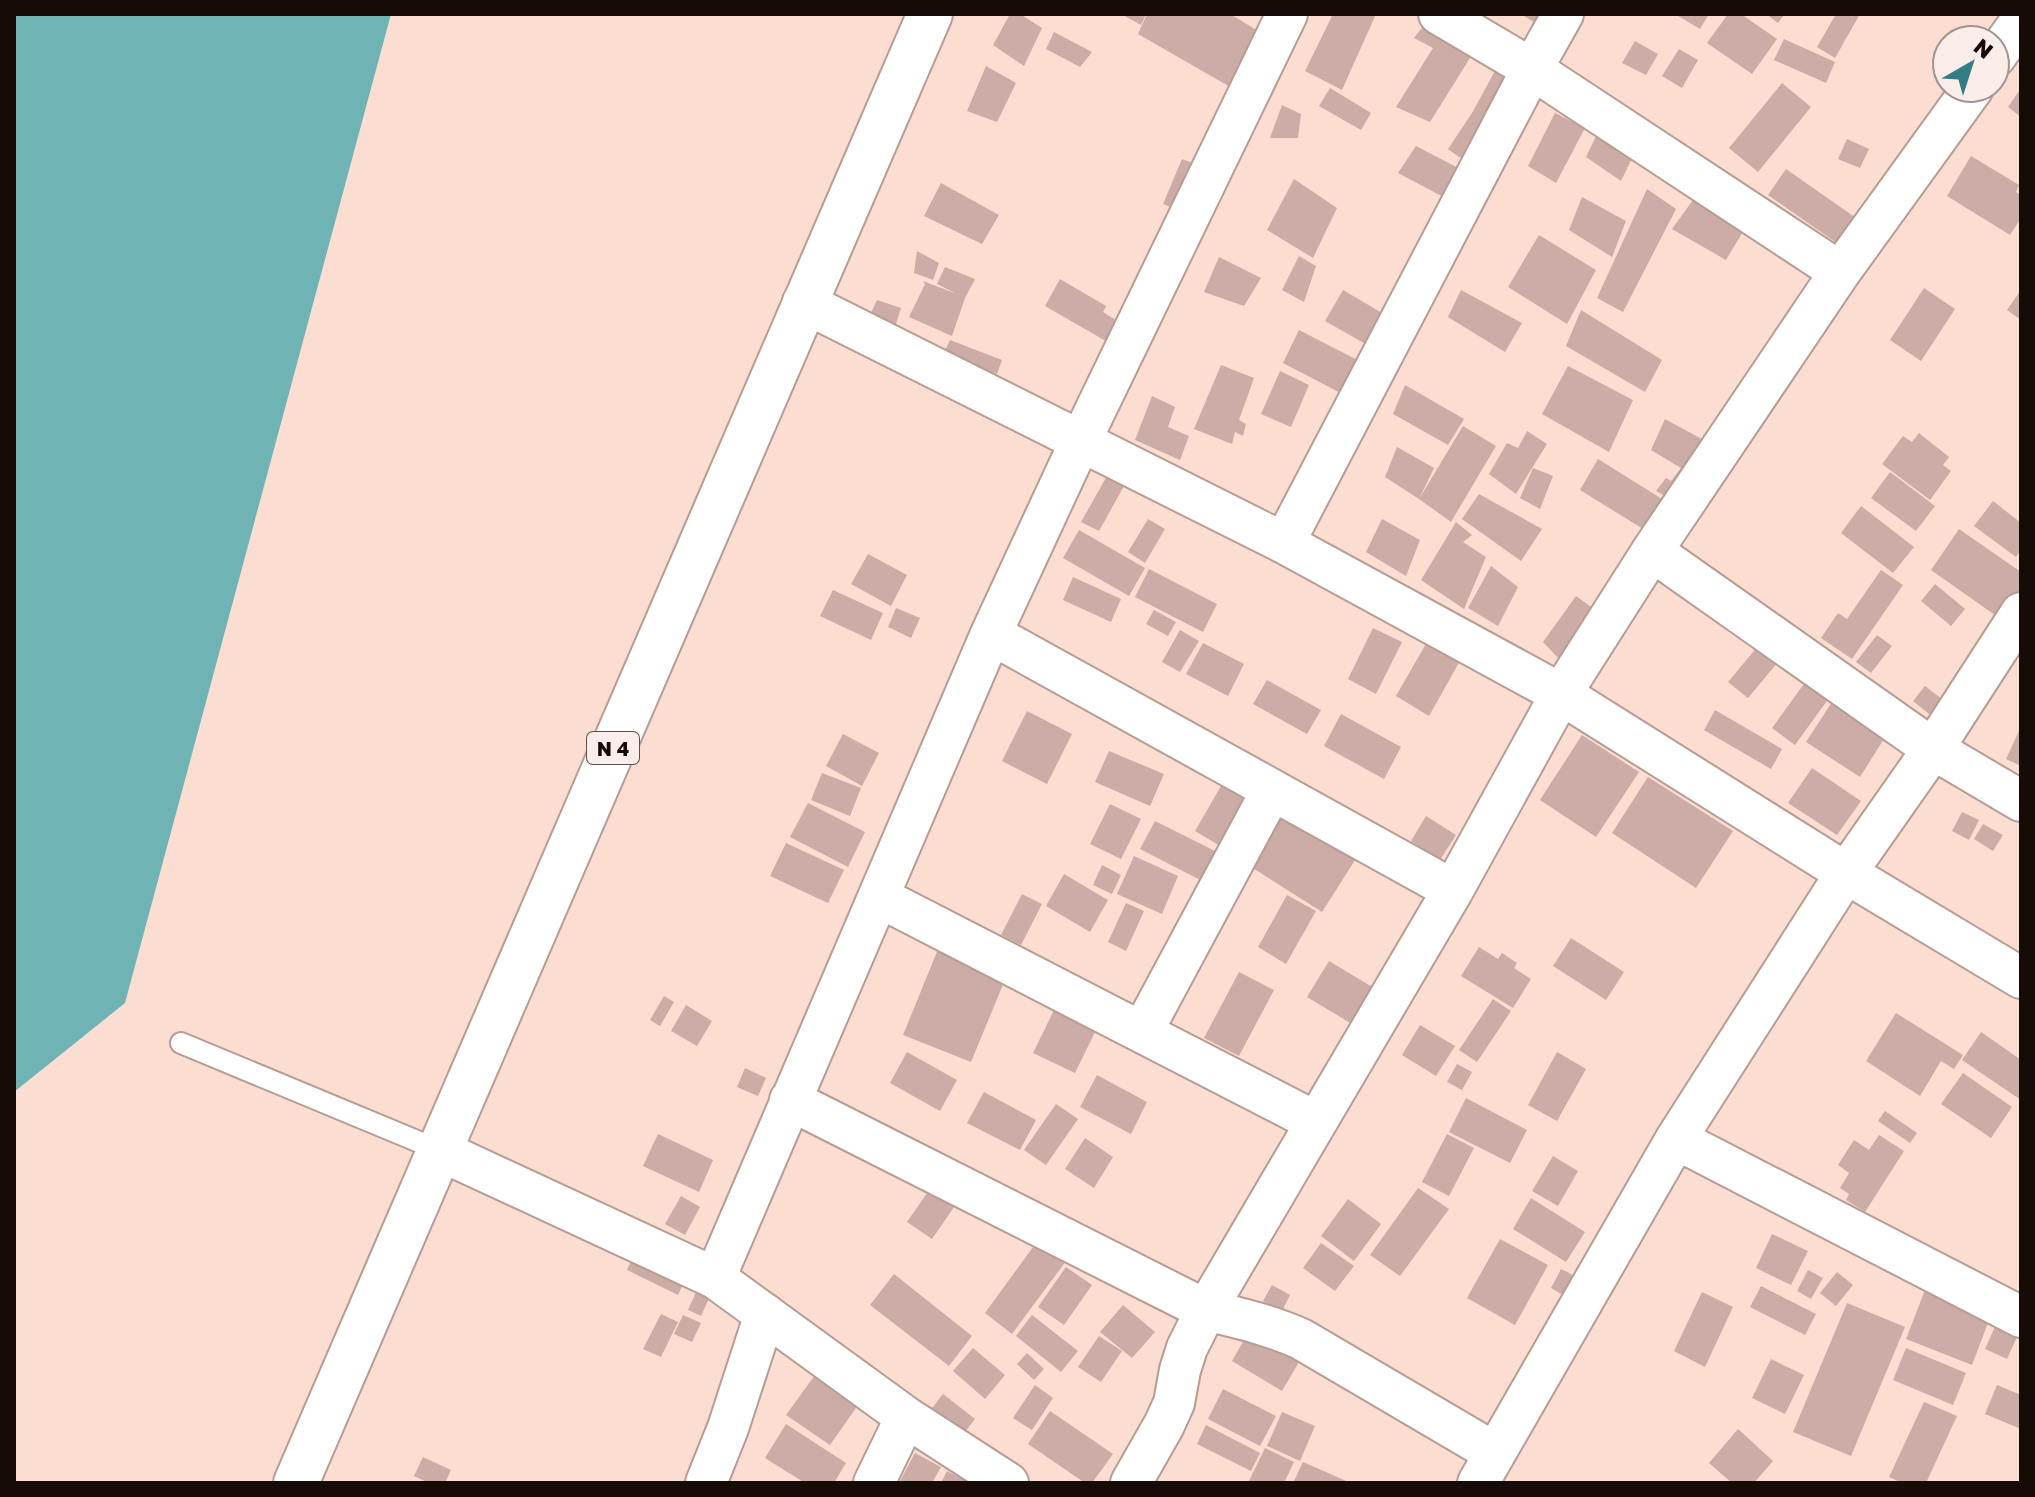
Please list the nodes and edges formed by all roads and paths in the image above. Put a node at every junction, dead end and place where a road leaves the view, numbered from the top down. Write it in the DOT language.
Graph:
graph roads {
  1 [pos="930,14"];
  2 [pos="1287,14"];
  3 [pos="1439,14"];
  4 [pos="1563,14"];
  5 [pos="1532,69"];
  6 [pos="1961,104"];
  7 [pos="1840,272"];
  8 [pos="803,302"];
  9 [pos="1081,440"];
  10 [pos="1284,543"];
  11 [pos="1652,551"];
  12 [pos="2021,613"];
  13 [pos="991,634"];
  14 [pos="1561,694"];
  15 [pos="1933,749"];
  16 [pos="1272,790"];
  17 [pos="2021,801"];
  18 [pos="1846,873"];
  19 [pos="1453,890"];
  20 [pos="879,897"];
  21 [pos="2021,978"];
  22 [pos="1142,1032"];
  23 [pos="181,1043"];
  24 [pos="790,1100"];
  25 [pos="1316,1122"];
  26 [pos="1676,1139"];
  27 [pos="441,1151"];
  28 [pos="715,1278"];
  29 [pos="1206,1310"];
  30 [pos="765,1314"];
  31 [pos="2021,1317"];
  32 [pos="906,1417"];
  33 [pos="1486,1468"];
  34 [pos="296,1483"];
  35 [pos="706,1483"];
  36 [pos="874,1483"];
  37 [pos="1008,1483"];
  38 [pos="1131,1483"];
  1 -- 8 [label="highway, N 4"];
  2 -- 9 [label="street"];
  3 -- 5 [label="street"];
  4 -- 5 [label="street"];
  5 -- 7 [label="street"];
  5 -- 10 [label="street"];
  6 -- 7 [label="street"];
  7 -- 11 [label="street"];
  8 -- 9 [label="street"];
  8 -- 27 [label="highway, N 4"];
  9 -- 10 [label="street"];
  9 -- 13 [label="street"];
  10 -- 14 [label="street"];
  11 -- 14 [label="street"];
  11 -- 15 [label="street"];
  12 -- 15 [label="street"];
  13 -- 16 [label="street"];
  13 -- 20 [label="street"];
  14 -- 18 [label="street"];
  14 -- 19 [label="street"];
  15 -- 17 [label="street"];
  15 -- 18 [label="street"];
  16 -- 19 [label="street"];
  16 -- 22 [label="street"];
  18 -- 21 [label="street"];
  18 -- 26 [label="street"];
  19 -- 25 [label="street"];
  20 -- 22 [label="street"];
  20 -- 24 [label="street"];
  22 -- 25 [label="street"];
  23 -- 27 [label="lane"];
  24 -- 28 [label="street"];
  24 -- 29 [label="street"];
  25 -- 29 [label="street"];
  26 -- 31 [label="street"];
  26 -- 33 [label="street"];
  27 -- 28 [label="street"];
  27 -- 34 [label="highway, N 4"];
  28 -- 30 [label="street"];
  29 -- 33 [label="street"];
  29 -- 38 [label="street"];
  30 -- 32 [label="street"];
  30 -- 35 [label="street"];
  32 -- 36 [label="street"];
  32 -- 37 [label="street"];
}
